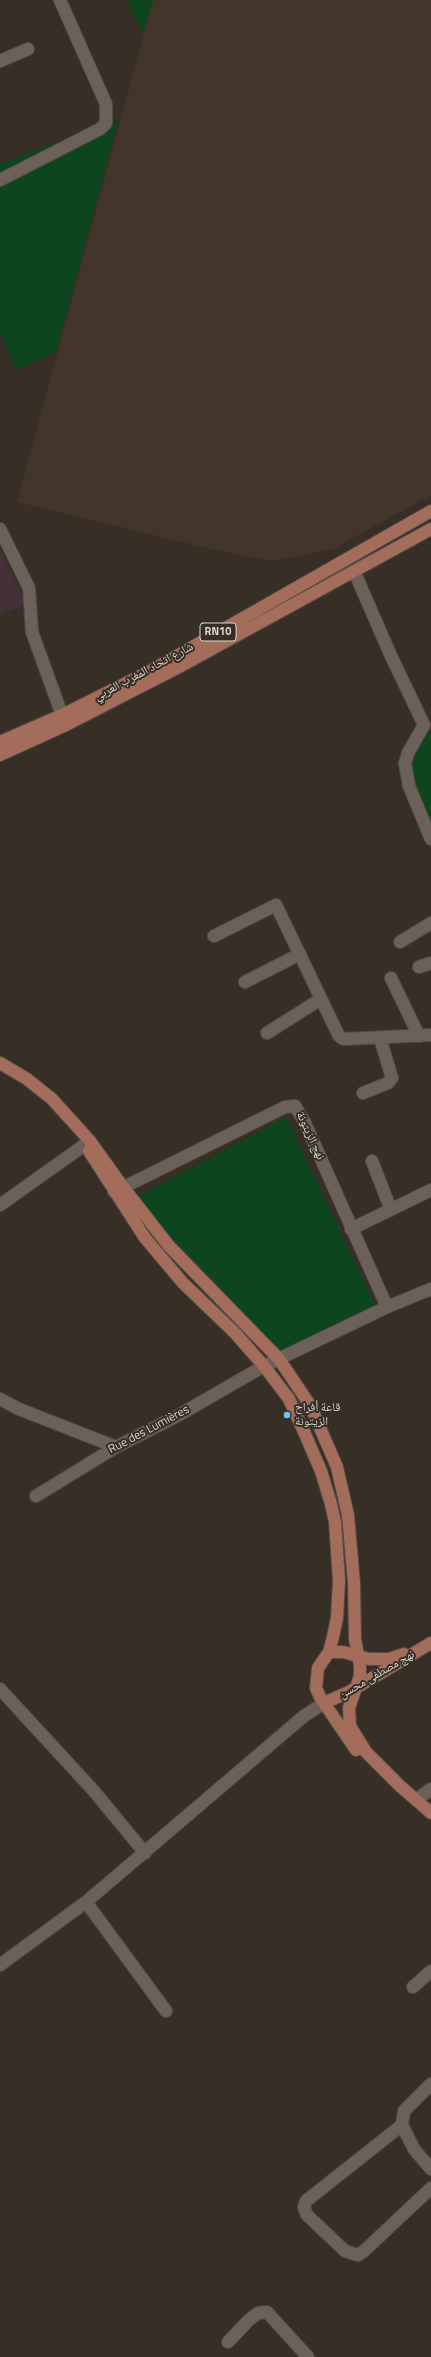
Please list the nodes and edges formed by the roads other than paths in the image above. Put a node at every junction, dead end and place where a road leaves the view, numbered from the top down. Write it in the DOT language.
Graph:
graph roads {
  1 [pos="60,0"];
  2 [pos="28,49"];
  3 [pos="0,61"];
  4 [pos="0,178"];
  5 [pos="431,511"];
  6 [pos="0,528"];
  7 [pos="431,529"];
  8 [pos="354,570"];
  9 [pos="62,715"];
  10 [pos="0,742"];
  11 [pos="0,755"];
  12 [pos="431,839"];
  13 [pos="431,923"];
  14 [pos="214,936"];
  15 [pos="400,942"];
  16 [pos="300,954"];
  17 [pos="391,978"];
  18 [pos="245,982"];
  19 [pos="321,999"];
  20 [pos="267,1033"];
  21 [pos="425,1035"];
  22 [pos="380,1038"];
  23 [pos="0,1063"];
  24 [pos="363,1093"];
  25 [pos="88,1143"];
  26 [pos="372,1161"];
  27 [pos="118,1190"];
  28 [pos="431,1190"];
  29 [pos="0,1206"];
  30 [pos="391,1210"];
  31 [pos="351,1229"];
  32 [pos="431,1289"];
  33 [pos="387,1307"];
  34 [pos="279,1359"];
  35 [pos="264,1366"];
  36 [pos="0,1399"];
  37 [pos="116,1447"];
  38 [pos="36,1496"];
  39 [pos="430,1644"];
  40 [pos="329,1652"];
  41 [pos="358,1656"];
  42 [pos="0,1689"];
  43 [pos="354,1689"];
  44 [pos="324,1703"];
  45 [pos="431,1789"];
  46 [pos="416,1800"];
  47 [pos="431,1813"];
  48 [pos="431,1822"];
  49 [pos="145,1853"];
  50 [pos="86,1902"];
  51 [pos="0,1965"];
  52 [pos="431,1971"];
  53 [pos="413,1987"];
  54 [pos="166,2011"];
  55 [pos="431,2084"];
  56 [pos="402,2125"];
  57 [pos="431,2169"];
  58 [pos="431,2188"];
  59 [pos="228,2342"];
  60 [pos="308,2357"];
  1 -- 4 [label="street"];
  2 -- 3 [label="street"];
  5 -- 9 [label="main road, شارع اتحاد المغرب العربي / RN10"];
  6 -- 9 [label="street"];
  7 -- 8 [label="main road, شارع اتحاد المغرب العربي / RN10"];
  8 -- 11 [label="main road, شارع اتحاد المغرب العربي / RN10"];
  8 -- 12 [label="street"];
  9 -- 10 [label="main road, شارع اتحاد المغرب العربي / RN10"];
  13 -- 15 [label="street"];
  14 -- 16 [label="street"];
  16 -- 18 [label="street"];
  16 -- 19 [label="street"];
  17 -- 21 [label="street"];
  19 -- 20 [label="street"];
  19 -- 22 [label="street"];
  21 -- 22 [label="street"];
  22 -- 24 [label="street"];
  23 -- 25 [label="main road"];
  25 -- 27 [label="main road"];
  25 -- 29 [label="street"];
  26 -- 30 [label="street"];
  27 -- 31 [label="street, نهج الزيتونة"];
  27 -- 34 [label="main road"];
  27 -- 35 [label="main road"];
  28 -- 30 [label="street"];
  30 -- 31 [label="street"];
  31 -- 33 [label="street, نهج الزيتونة"];
  32 -- 33 [label="street, Rue des Lumières"];
  33 -- 34 [label="street, Rue des Lumières"];
  34 -- 35 [label="street, Rue des Lumières"];
  34 -- 41 [label="main road"];
  35 -- 37 [label="street, Rue des Lumières"];
  35 -- 40 [label="main road"];
  36 -- 37 [label="street"];
  37 -- 38 [label="street, Rue des Lumières"];
  39 -- 41 [label="main road, نهج مصطفى محسن"];
  39 -- 43 [label="main road, نهج مصطفى محسن"];
  40 -- 41 [label="main road"];
  40 -- 44 [label="main road"];
  41 -- 43 [label="main road"];
  42 -- 49 [label="street"];
  43 -- 44 [label="main road, نهج مصطفى محسن"];
  43 -- 46 [label="main road"];
  44 -- 48 [label="main road"];
  44 -- 49 [label="street"];
  45 -- 46 [label="street"];
  46 -- 47 [label="main road"];
  49 -- 50 [label="street"];
  50 -- 51 [label="street"];
  50 -- 54 [label="street"];
  52 -- 53 [label="street"];
  55 -- 56 [label="street"];
  56 -- 57 [label="street"];
  56 -- 58 [label="street"];
  59 -- 60 [label="street"];
}
